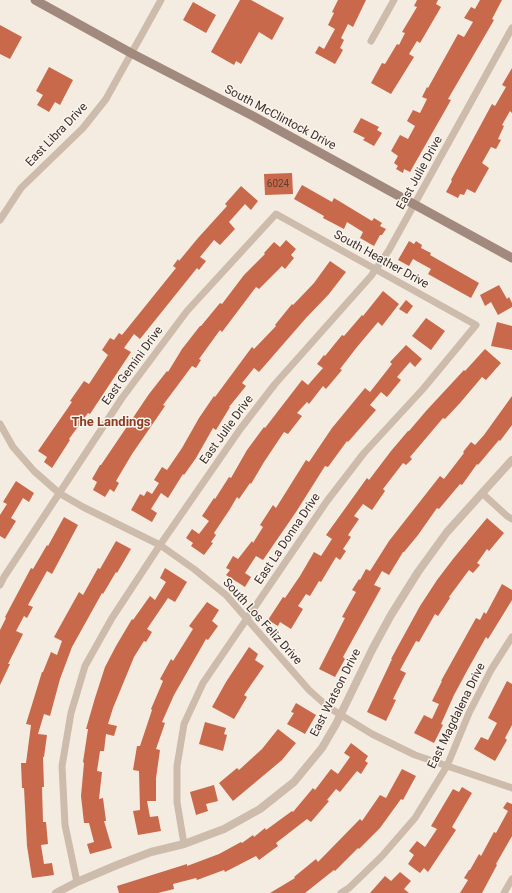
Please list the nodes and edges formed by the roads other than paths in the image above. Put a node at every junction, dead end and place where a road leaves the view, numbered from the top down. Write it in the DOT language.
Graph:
graph roads {
  1 [pos="35,0"];
  2 [pos="161,0"];
  3 [pos="394,0"];
  4 [pos="512,28"];
  5 [pos="371,42"];
  6 [pos="131,53"];
  7 [pos="415,205"];
  8 [pos="276,214"];
  9 [pos="0,220"];
  10 [pos="512,258"];
  11 [pos="375,270"];
  12 [pos="476,325"];
  13 [pos="0,424"];
  14 [pos="512,460"];
  15 [pos="59,493"];
  16 [pos="483,494"];
  17 [pos="512,519"];
  18 [pos="160,545"];
  19 [pos="0,586"];
  20 [pos="247,619"];
  21 [pos="512,637"];
  22 [pos="341,716"];
  23 [pos="447,766"];
  24 [pos="512,788"];
  25 [pos="184,844"];
  26 [pos="512,879"];
  27 [pos="77,882"];
  28 [pos="351,891"];
  29 [pos="56,893"];
  30 [pos="342,893"];
  31 [pos="504,893"];
  1 -- 6 [label="main road, South McClintock Drive"];
  2 -- 6 [label="street, East Libra Drive"];
  3 -- 5 [label="street"];
  4 -- 7 [label="street, East Julie Drive"];
  6 -- 7 [label="main road, South McClintock Drive"];
  6 -- 9 [label="street, East Libra Drive"];
  7 -- 10 [label="main road, South McClintock Drive"];
  7 -- 11 [label="street, East Julie Drive"];
  8 -- 11 [label="street, South Heather Drive"];
  8 -- 15 [label="street, East Gemini Drive"];
  11 -- 12 [label="street, South Heather Drive"];
  11 -- 18 [label="street, East Julie Drive"];
  12 -- 20 [label="street, East La Donna Drive"];
  13 -- 15 [label="street, South Los Feliz Drive"];
  14 -- 16 [label="street, East Watson Drive"];
  15 -- 18 [label="street, South Los Feliz Drive"];
  15 -- 19 [label="street, East Gemini Drive"];
  16 -- 17 [label="street"];
  16 -- 22 [label="street, East Watson Drive"];
  18 -- 20 [label="street, South Los Feliz Drive"];
  18 -- 27 [label="street, East Julie Drive"];
  20 -- 22 [label="street, South Los Feliz Drive"];
  20 -- 25 [label="street, East La Donna Drive"];
  21 -- 23 [label="street, East Magdalena Drive"];
  22 -- 23 [label="street, South Los Feliz Drive"];
  22 -- 25 [label="street, East Watson Drive"];
  23 -- 24 [label="street, South Los Feliz Drive"];
  23 -- 28 [label="street, East Magdalena Drive"];
  25 -- 27 [label="street, East Watson Drive"];
  26 -- 31 [label="street"];
  27 -- 29 [label="street, East Watson Drive"];
  28 -- 30 [label="street, East Magdalena Drive"];
}
